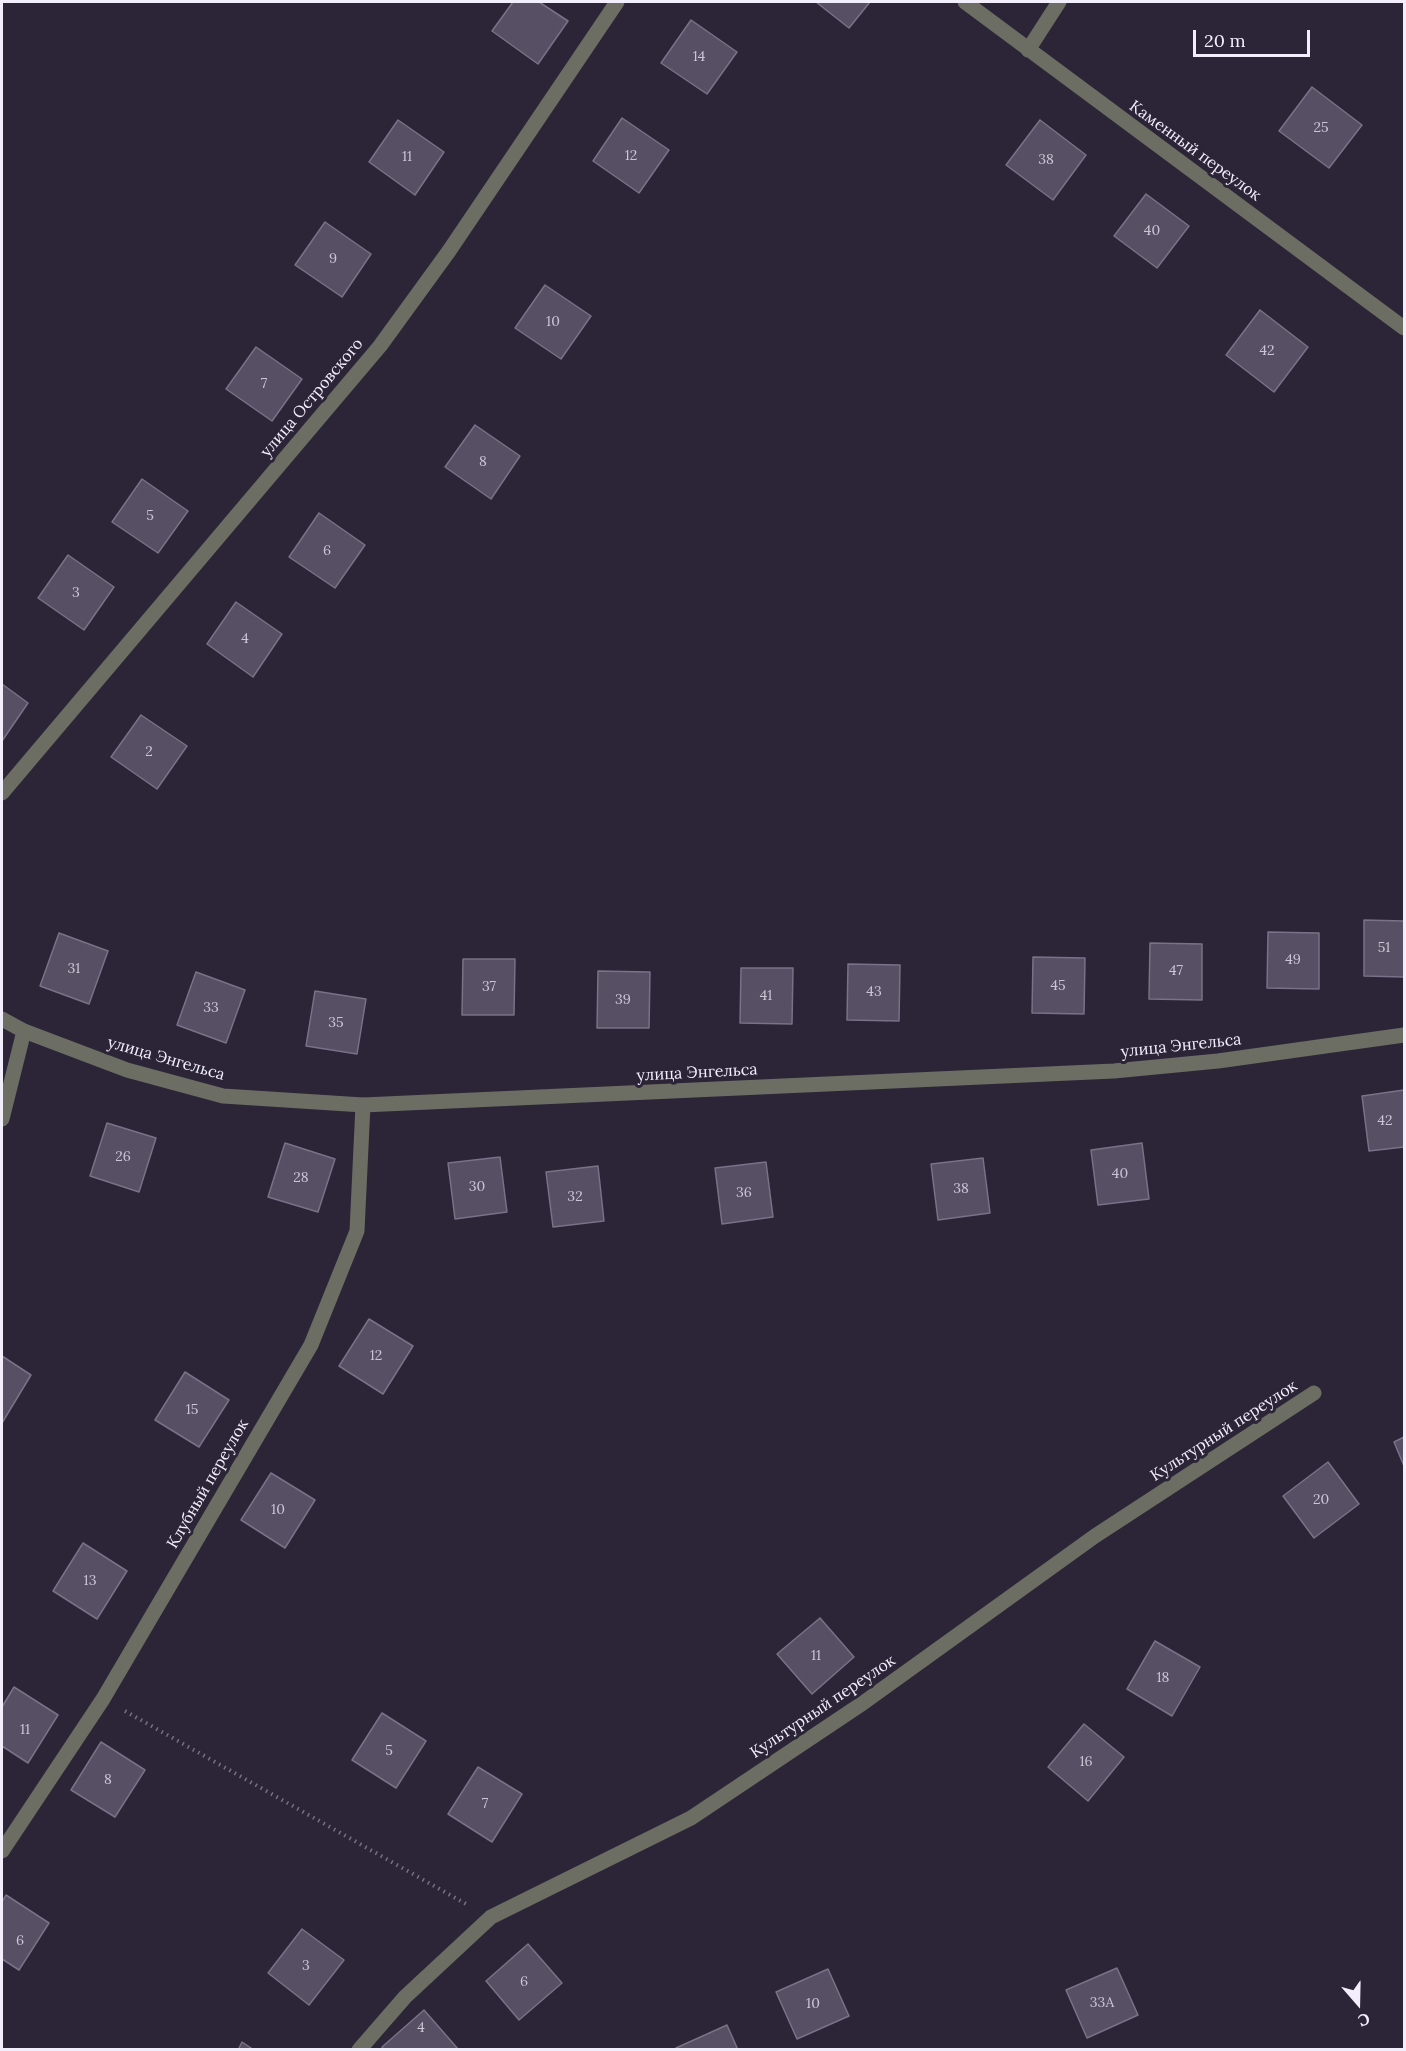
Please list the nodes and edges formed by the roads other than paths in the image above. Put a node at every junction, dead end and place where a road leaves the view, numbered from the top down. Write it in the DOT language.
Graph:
graph roads {
  1 [pos="617,2"];
  2 [pos="965,2"];
  3 [pos="1059,2"];
  4 [pos="1028,50"];
  5 [pos="1404,328"];
  6 [pos="2,793"];
  7 [pos="2,1020"];
  8 [pos="24,1031"];
  9 [pos="1404,1035"];
  10 [pos="363,1105"];
  11 [pos="2,1119"];
  12 [pos="1314,1393"];
  13 [pos="2,1851"];
  14 [pos="359,2049"];
  1 -- 6 [label="street, улица Островского"];
  2 -- 4 [label="street, Каменный переулок"];
  3 -- 4 [label="street"];
  4 -- 5 [label="street, Каменный переулок"];
  7 -- 8 [label="street, улица Энгельса"];
  8 -- 10 [label="street, улица Энгельса"];
  8 -- 11 [label="street"];
  9 -- 10 [label="street, улица Энгельса"];
  10 -- 13 [label="street, Клубный переулок"];
  12 -- 14 [label="street, Культурный переулок"];
}
